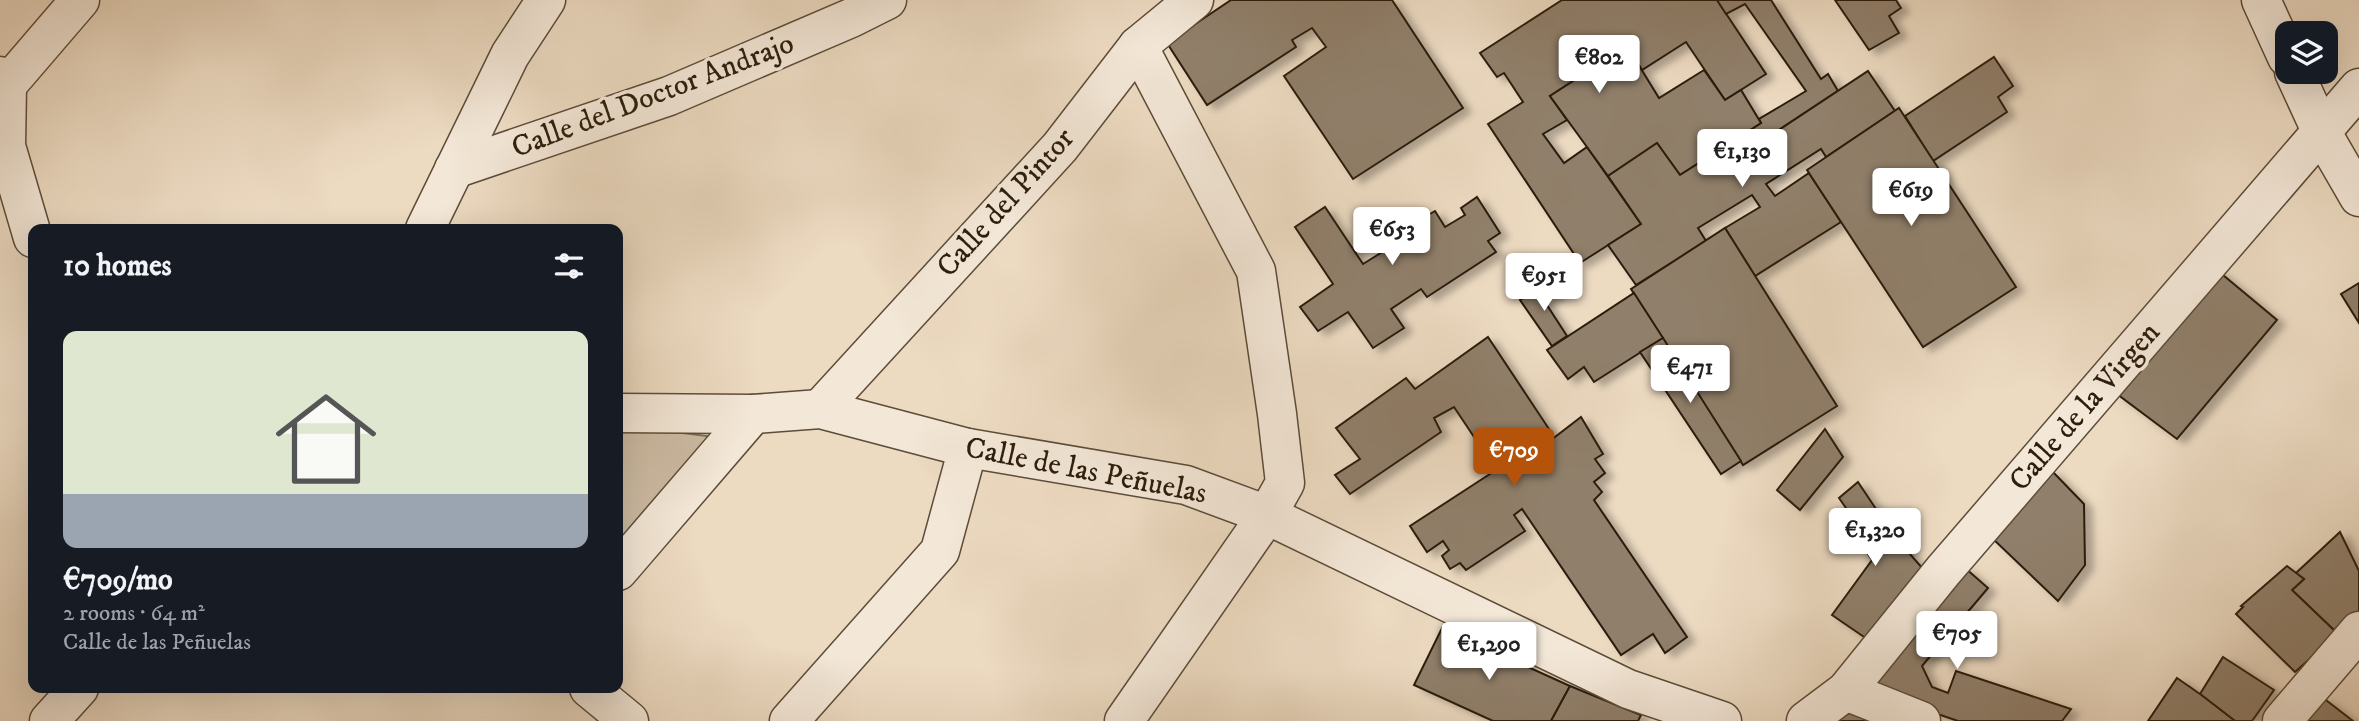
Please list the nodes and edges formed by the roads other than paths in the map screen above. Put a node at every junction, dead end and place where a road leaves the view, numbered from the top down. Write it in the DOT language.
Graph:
graph roads {
  1 [pos="80,0"];
  2 [pos="545,0"];
  3 [pos="887,0"];
  4 [pos="1194,0"];
  5 [pos="2261,0"];
  6 [pos="2275,31"];
  7 [pos="1138,46"];
  8 [pos="4,81"];
  9 [pos="2300,84"];
  10 [pos="2359,89"];
  11 [pos="2322,133"];
  12 [pos="454,169"];
  13 [pos="2359,197"];
  14 [pos="29,224"];
  15 [pos="427,224"];
  16 [pos="820,409"];
  17 [pos="623,413"];
  18 [pos="753,414"];
  19 [pos="968,448"];
  20 [pos="1267,515"];
  21 [pos="623,565"];
  22 [pos="2359,631"];
  23 [pos="1846,691"];
  24 [pos="74,693"];
  25 [pos="595,693"];
  26 [pos="49,721"];
  27 [pos="629,721"];
  28 [pos="789,721"];
  29 [pos="1124,721"];
  30 [pos="1721,721"];
  31 [pos="1807,721"];
  32 [pos="1921,721"];
  33 [pos="2282,721"];
  1 -- 8 [label="street"];
  2 -- 12 [label="street"];
  3 -- 12 [label="street, Calle del Doctor Andrajo"];
  4 -- 7 [label="street, Calle del Pintor"];
  5 -- 6 [label="street"];
  7 -- 16 [label="street, Calle del Pintor"];
  7 -- 20 [label="street"];
  8 -- 14 [label="street"];
  9 -- 11 [label="street"];
  10 -- 11 [label="street, Calle de la Virgen"];
  11 -- 13 [label="street"];
  11 -- 23 [label="street, Calle de la Virgen"];
  12 -- 15 [label="street"];
  16 -- 18 [label="street, Calle de las Peñuelas"];
  16 -- 19 [label="street, Calle de las Peñuelas"];
  17 -- 18 [label="street, Calle de las Peñuelas"];
  18 -- 21 [label="street"];
  19 -- 20 [label="street, Calle de las Peñuelas"];
  19 -- 28 [label="street"];
  20 -- 29 [label="street"];
  20 -- 30 [label="street, Calle de las Peñuelas"];
  22 -- 33 [label="street"];
  23 -- 31 [label="street, Calle de la Virgen"];
  23 -- 32 [label="street"];
  24 -- 26 [label="street"];
  25 -- 27 [label="street"];
}
